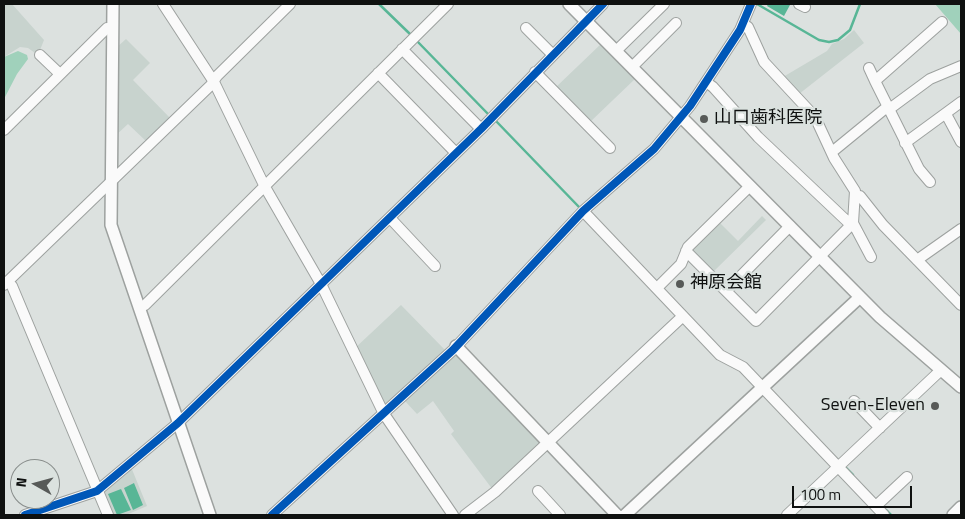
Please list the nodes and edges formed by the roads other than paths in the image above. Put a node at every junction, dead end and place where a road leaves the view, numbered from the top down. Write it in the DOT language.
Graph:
graph roads {
  1 [pos="113,4"];
  2 [pos="163,4"];
  3 [pos="290,4"];
  4 [pos="448,4"];
  5 [pos="569,4"];
  6 [pos="603,4"];
  7 [pos="664,4"];
  8 [pos="749,4"];
  9 [pos="586,21"];
  10 [pos="942,22"];
  11 [pos="676,24"];
  12 [pos="743,24"];
  13 [pos="112,28"];
  14 [pos="526,28"];
  15 [pos="402,49"];
  16 [pos="616,51"];
  17 [pos="552,54"];
  18 [pos="40,55"];
  19 [pos="961,66"];
  20 [pos="632,67"];
  21 [pos="869,68"];
  22 [pos="535,72"];
  23 [pos="378,73"];
  24 [pos="60,74"];
  25 [pos="214,81"];
  26 [pos="875,81"];
  27 [pos="706,82"];
  28 [pos="961,102"];
  29 [pos="887,109"];
  30 [pos="946,114"];
  31 [pos="681,117"];
  32 [pos="481,129"];
  33 [pos="4,130"];
  34 [pos="961,142"];
  35 [pos="905,143"];
  36 [pos="610,148"];
  37 [pos="832,152"];
  38 [pos="456,153"];
  39 [pos="930,182"];
  40 [pos="110,184"];
  41 [pos="750,186"];
  42 [pos="265,187"];
  43 [pos="855,196"];
  44 [pos="583,211"];
  45 [pos="390,218"];
  46 [pos="852,224"];
  47 [pos="790,226"];
  48 [pos="961,229"];
  49 [pos="686,251"];
  50 [pos="820,256"];
  51 [pos="871,257"];
  52 [pos="917,260"];
  53 [pos="435,266"];
  54 [pos="6,283"];
  55 [pos="321,284"];
  56 [pos="657,288"];
  57 [pos="726,291"];
  58 [pos="860,296"];
  59 [pos="961,305"];
  60 [pos="139,307"];
  61 [pos="683,316"];
  62 [pos="456,346"];
  63 [pos="941,370"];
  64 [pos="961,374"];
  65 [pos="762,387"];
  66 [pos="961,387"];
  67 [pos="854,401"];
  68 [pos="384,414"];
  69 [pos="178,423"];
  70 [pos="880,428"];
  71 [pos="548,443"];
  72 [pos="838,467"];
  73 [pos="907,477"];
  74 [pos="98,490"];
  75 [pos="538,490"];
  76 [pos="876,506"];
  77 [pos="961,507"];
  78 [pos="25,515"];
  79 [pos="108,515"];
  80 [pos="210,515"];
  81 [pos="272,515"];
  82 [pos="452,515"];
  83 [pos="465,515"];
  84 [pos="560,515"];
  85 [pos="617,515"];
  86 [pos="625,515"];
  87 [pos="787,515"];
  88 [pos="884,515"];
  89 [pos="953,515"];
  1 -- 13 [label="street"];
  2 -- 25 [label="street"];
  3 -- 25 [label="street"];
  4 -- 15 [label="street"];
  5 -- 9 [label="street"];
  6 -- 9 [label="street"];
  7 -- 16 [label="street"];
  8 -- 12 [label="street"];
  9 -- 16 [label="street"];
  9 -- 17 [label="street"];
  10 -- 26 [label="street"];
  11 -- 20 [label="street"];
  12 -- 27 [label="street"];
  12 -- 37 [label="street"];
  13 -- 24 [label="street"];
  13 -- 40 [label="street"];
  14 -- 17 [label="street"];
  15 -- 23 [label="street"];
  15 -- 32 [label="street"];
  16 -- 20 [label="street"];
  17 -- 22 [label="street"];
  18 -- 24 [label="street"];
  19 -- 29 [label="street"];
  20 -- 31 [label="street"];
  21 -- 26 [label="street"];
  22 -- 32 [label="street"];
  22 -- 36 [label="street"];
  23 -- 38 [label="street"];
  23 -- 42 [label="street"];
  24 -- 33 [label="street"];
  25 -- 40 [label="street"];
  25 -- 42 [label="street"];
  26 -- 29 [label="street"];
  27 -- 31 [label="street"];
  27 -- 46 [label="street"];
  28 -- 30 [label="street"];
  29 -- 35 [label="street"];
  29 -- 37 [label="street"];
  30 -- 34 [label="street"];
  30 -- 35 [label="street"];
  31 -- 41 [label="street"];
  31 -- 44 [label="street"];
  32 -- 38 [label="street"];
  35 -- 39 [label="street"];
  37 -- 43 [label="street"];
  38 -- 45 [label="street"];
  40 -- 54 [label="street"];
  40 -- 60 [label="street"];
  41 -- 47 [label="street"];
  41 -- 49 [label="street"];
  42 -- 55 [label="street"];
  42 -- 60 [label="street"];
  43 -- 46 [label="street"];
  43 -- 52 [label="street"];
  44 -- 56 [label="street"];
  44 -- 62 [label="street"];
  45 -- 53 [label="street"];
  45 -- 55 [label="street"];
  46 -- 50 [label="street"];
  46 -- 51 [label="street"];
  47 -- 50 [label="street"];
  47 -- 57 [label="street"];
  48 -- 52 [label="street"];
  49 -- 56 [label="street"];
  49 -- 57 [label="street"];
  50 -- 57 [label="street"];
  50 -- 58 [label="street"];
  52 -- 59 [label="street"];
  54 -- 74 [label="street"];
  55 -- 68 [label="street"];
  55 -- 69 [label="street"];
  56 -- 61 [label="street"];
  58 -- 63 [label="street"];
  58 -- 65 [label="street"];
  60 -- 69 [label="street"];
  61 -- 65 [label="street"];
  61 -- 71 [label="street"];
  62 -- 68 [label="street"];
  62 -- 71 [label="street"];
  63 -- 64 [label="street"];
  63 -- 66 [label="street"];
  63 -- 70 [label="street"];
  65 -- 72 [label="street"];
  65 -- 86 [label="street"];
  67 -- 70 [label="street"];
  68 -- 81 [label="street"];
  68 -- 82 [label="street"];
  69 -- 74 [label="street"];
  69 -- 80 [label="street"];
  70 -- 72 [label="street"];
  71 -- 83 [label="street"];
  71 -- 85 [label="street"];
  72 -- 76 [label="street"];
  72 -- 87 [label="street"];
  73 -- 76 [label="street"];
  74 -- 78 [label="street"];
  74 -- 79 [label="street"];
  75 -- 84 [label="street"];
  76 -- 88 [label="street"];
  77 -- 89 [label="street"];
}
